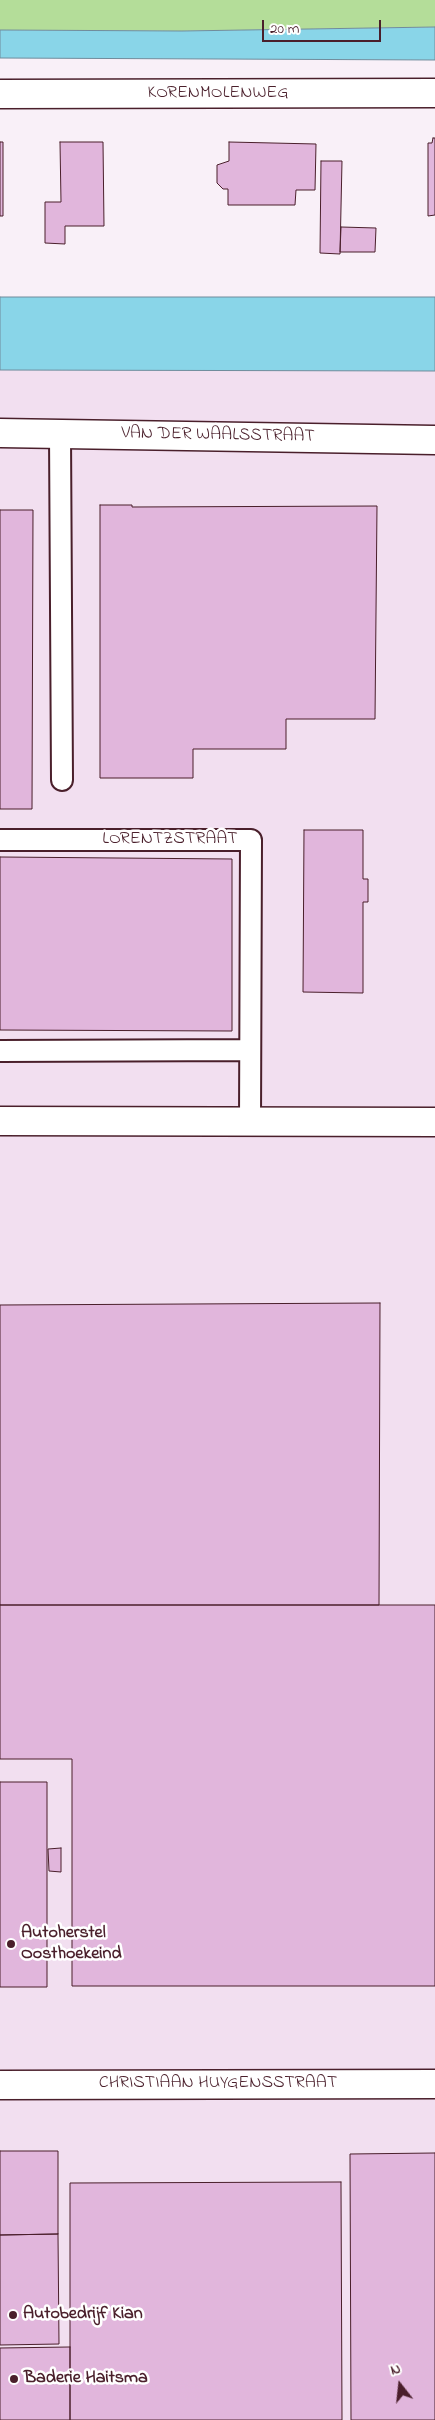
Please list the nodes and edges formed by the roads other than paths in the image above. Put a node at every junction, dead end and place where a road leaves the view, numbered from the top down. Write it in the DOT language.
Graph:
graph roads {
  1 [pos="435,93"];
  2 [pos="0,94"];
  3 [pos="0,433"];
  4 [pos="60,434"];
  5 [pos="435,440"];
  6 [pos="62,780"];
  7 [pos="0,840"];
  8 [pos="250,1050"];
  9 [pos="0,1051"];
  10 [pos="0,1121"];
  11 [pos="250,1122"];
  12 [pos="435,1122"];
  13 [pos="0,2084"];
  14 [pos="435,2084"];
  1 -- 2 [label="street, KORENMOLENWEG"];
  3 -- 4 [label="street, VAN DER WAALSSTRAAT"];
  4 -- 5 [label="street, VAN DER WAALSSTRAAT"];
  4 -- 6 [label="lane"];
  7 -- 8 [label="lane, LORENTZSTRAAT"];
  8 -- 9 [label="lane"];
  8 -- 11 [label="lane, LORENTZSTRAAT"];
  10 -- 11 [label="street"];
  11 -- 12 [label="street"];
  13 -- 14 [label="street, CHRISTIAAN HUYGENSSTRAAT"];
}
